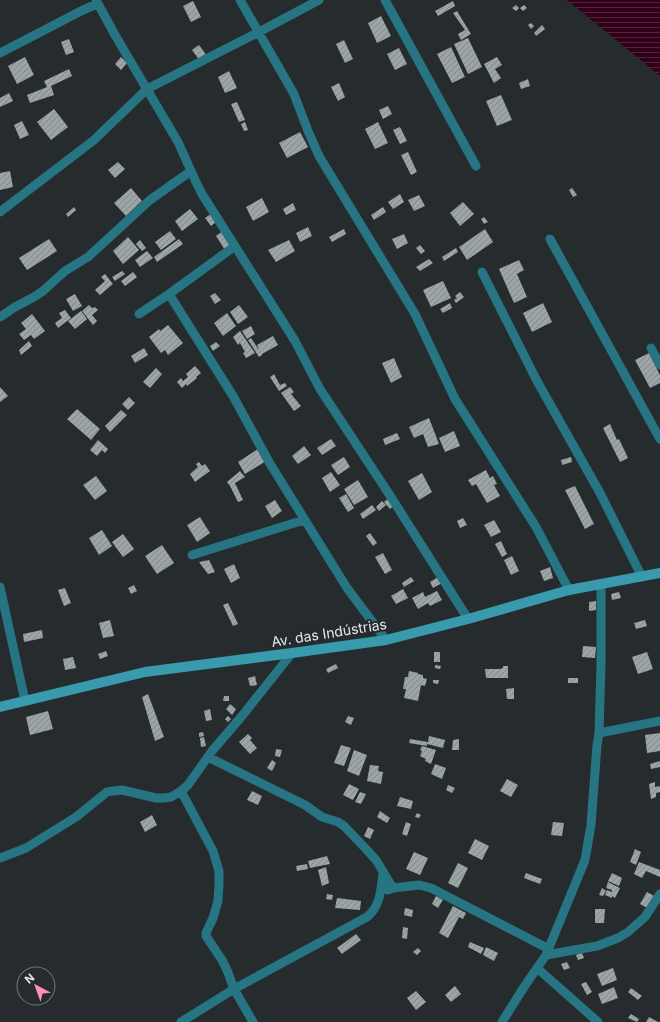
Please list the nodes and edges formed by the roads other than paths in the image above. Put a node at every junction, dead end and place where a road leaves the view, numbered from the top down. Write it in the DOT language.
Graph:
graph roads {
  1 [pos="240,0"];
  2 [pos="319,0"];
  3 [pos="385,0"];
  4 [pos="96,2"];
  5 [pos="259,32"];
  6 [pos="0,52"];
  7 [pos="147,89"];
  8 [pos="476,166"];
  9 [pos="191,171"];
  10 [pos="0,212"];
  11 [pos="550,239"];
  12 [pos="235,246"];
  13 [pos="482,272"];
  14 [pos="169,294"];
  15 [pos="139,314"];
  16 [pos="0,317"];
  17 [pos="651,348"];
  18 [pos="660,365"];
  19 [pos="660,439"];
  20 [pos="304,520"];
  21 [pos="192,555"];
  22 [pos="660,573"];
  23 [pos="642,577"];
  24 [pos="600,584"];
  25 [pos="0,587"];
  26 [pos="569,590"];
  27 [pos="2,603"];
  28 [pos="468,619"];
  29 [pos="386,640"];
  30 [pos="292,653"];
  31 [pos="25,701"];
  32 [pos="0,707"];
  33 [pos="660,721"];
  34 [pos="599,733"];
  35 [pos="208,757"];
  36 [pos="182,791"];
  37 [pos="0,858"];
  38 [pos="383,873"];
  39 [pos="393,888"];
  40 [pos="660,894"];
  41 [pos="380,896"];
  42 [pos="547,952"];
  43 [pos="537,968"];
  44 [pos="234,989"];
  45 [pos="181,1022"];
  46 [pos="253,1022"];
  47 [pos="502,1022"];
  48 [pos="598,1022"];
  1 -- 5 [label="street"];
  2 -- 5 [label="street"];
  3 -- 8 [label="street"];
  4 -- 6 [label="street"];
  4 -- 7 [label="street"];
  5 -- 7 [label="street"];
  5 -- 26 [label="street"];
  7 -- 9 [label="street"];
  7 -- 10 [label="street"];
  9 -- 12 [label="street"];
  9 -- 16 [label="street"];
  11 -- 19 [label="street"];
  12 -- 14 [label="street"];
  12 -- 28 [label="street"];
  13 -- 23 [label="street"];
  14 -- 15 [label="street"];
  14 -- 20 [label="street"];
  17 -- 18 [label="street"];
  20 -- 21 [label="street"];
  20 -- 29 [label="street"];
  22 -- 23 [label="street, Av. das Indústrias"];
  23 -- 24 [label="street, Av. das Indústrias"];
  24 -- 26 [label="street, Av. das Indústrias"];
  24 -- 34 [label="street"];
  25 -- 27 [label="street"];
  26 -- 28 [label="street, Av. das Indústrias"];
  27 -- 31 [label="street"];
  28 -- 29 [label="street, Av. das Indústrias"];
  29 -- 30 [label="street, Av. das Indústrias"];
  30 -- 31 [label="street, Av. das Indústrias"];
  30 -- 35 [label="street"];
  31 -- 32 [label="street, Av. das Indústrias"];
  33 -- 34 [label="street"];
  34 -- 42 [label="street"];
  35 -- 36 [label="street"];
  35 -- 38 [label="street"];
  36 -- 37 [label="street"];
  36 -- 44 [label="street"];
  38 -- 39 [label="street"];
  38 -- 41 [label="street"];
  39 -- 41 [label="street"];
  39 -- 42 [label="street"];
  40 -- 42 [label="street"];
  41 -- 44 [label="street"];
  42 -- 43 [label="street"];
  43 -- 47 [label="street"];
  43 -- 48 [label="street"];
  44 -- 45 [label="street"];
  44 -- 46 [label="street"];
}
